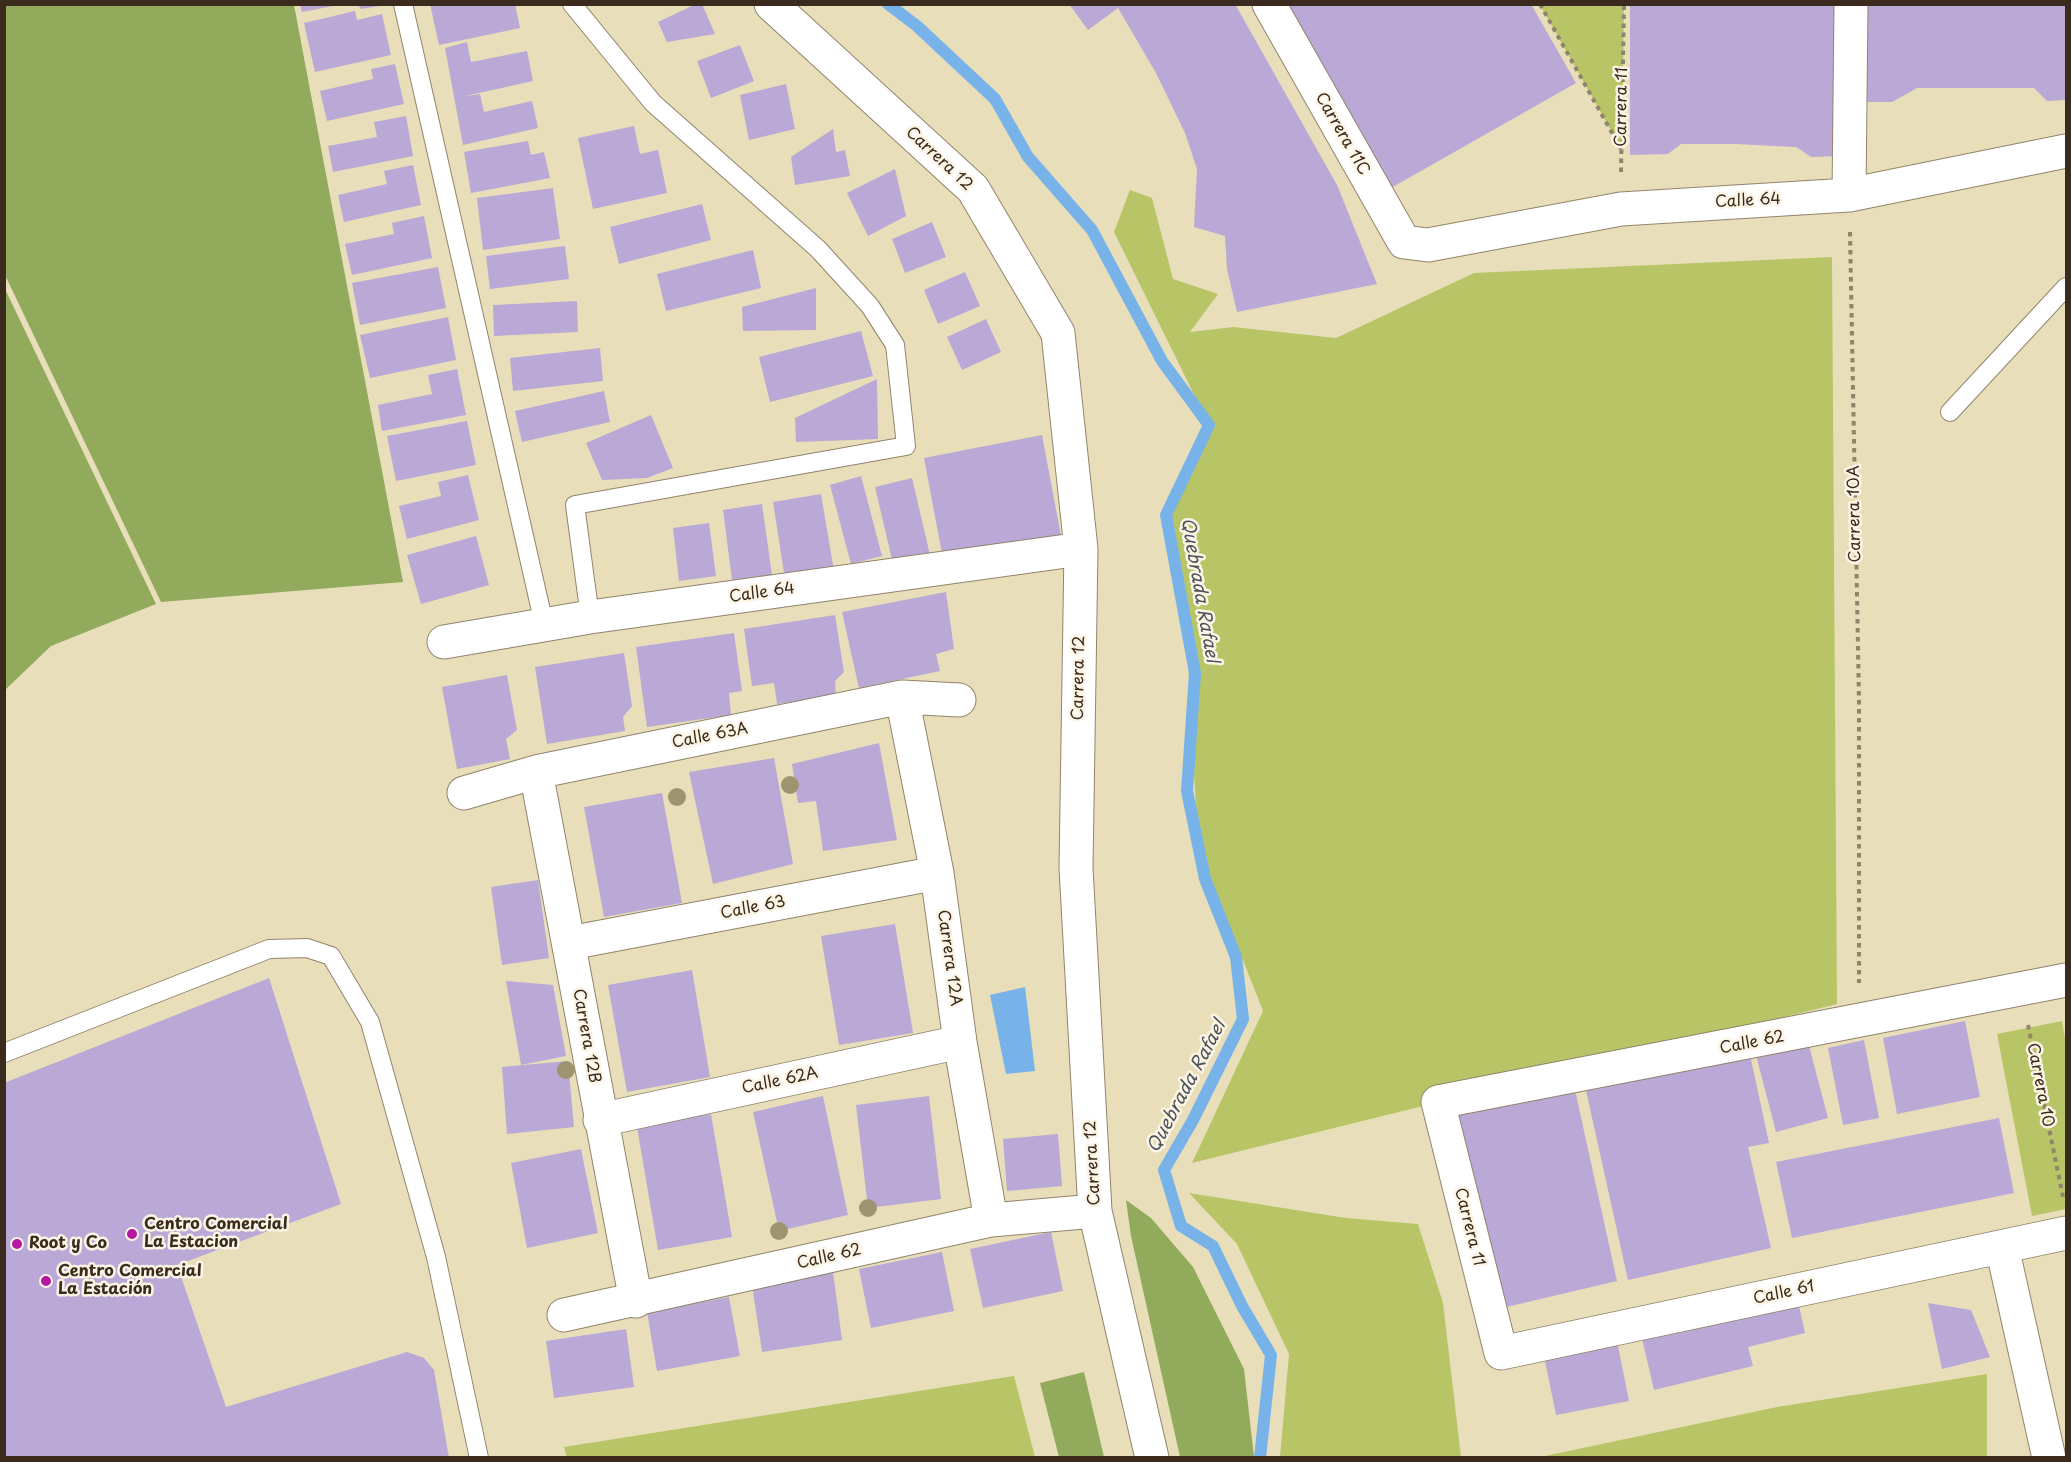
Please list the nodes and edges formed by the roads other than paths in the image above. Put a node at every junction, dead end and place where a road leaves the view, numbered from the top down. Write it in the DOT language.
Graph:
graph roads {
  1 [pos="403,4"];
  2 [pos="572,4"];
  3 [pos="771,4"];
  4 [pos="1269,4"];
  5 [pos="1851,4"];
  6 [pos="2067,151"];
  7 [pos="1850,195"];
  8 [pos="1428,244"];
  9 [pos="2067,286"];
  10 [pos="1950,411"];
  11 [pos="1081,549"];
  12 [pos="590,617"];
  13 [pos="544,624"];
  14 [pos="444,642"];
  15 [pos="902,698"];
  16 [pos="959,700"];
  17 [pos="536,772"];
  18 [pos="464,793"];
  19 [pos="937,873"];
  20 [pos="570,943"];
  21 [pos="2067,980"];
  22 [pos="960,1042"];
  23 [pos="4,1053"];
  24 [pos="1438,1102"];
  25 [pos="600,1120"];
  26 [pos="1095,1211"];
  27 [pos="2065,1218"];
  28 [pos="991,1220"];
  29 [pos="2002,1247"];
  30 [pos="636,1301"];
  31 [pos="564,1315"];
  32 [pos="1501,1353"];
  33 [pos="479,1458"];
  34 [pos="1152,1458"];
  35 [pos="2049,1458"];
  1 -- 13 [label="lane"];
  2 -- 12 [label="lane"];
  3 -- 11 [label="street, Carrera 12"];
  4 -- 8 [label="street, Carrera 11C"];
  5 -- 7 [label="street"];
  6 -- 7 [label="street, Calle 64"];
  7 -- 8 [label="street, Calle 64"];
  9 -- 10 [label="lane"];
  11 -- 12 [label="street, Calle 64"];
  11 -- 26 [label="street, Carrera 12"];
  12 -- 13 [label="street, Calle 64"];
  13 -- 14 [label="street, Calle 64"];
  15 -- 16 [label="street, Calle 63A"];
  15 -- 17 [label="street, Calle 63A"];
  15 -- 19 [label="street, Carrera 12A"];
  17 -- 18 [label="street, Calle 63A"];
  17 -- 20 [label="street, Carrera 12B"];
  19 -- 20 [label="street, Calle 63"];
  19 -- 22 [label="street, Carrera 12A"];
  20 -- 25 [label="street, Carrera 12B"];
  21 -- 24 [label="street, Calle 62"];
  22 -- 25 [label="street, Calle 62A"];
  22 -- 28 [label="street, Carrera 12A"];
  23 -- 33 [label="lane"];
  24 -- 32 [label="street, Carrera 11"];
  25 -- 30 [label="street, Carrera 12B"];
  26 -- 28 [label="street, Calle 62"];
  26 -- 34 [label="street, Carrera 12"];
  27 -- 29 [label="street, Calle 61"];
  28 -- 30 [label="street, Calle 62"];
  29 -- 32 [label="street, Calle 61"];
  29 -- 35 [label="street"];
  30 -- 31 [label="street, Calle 62"];
}
